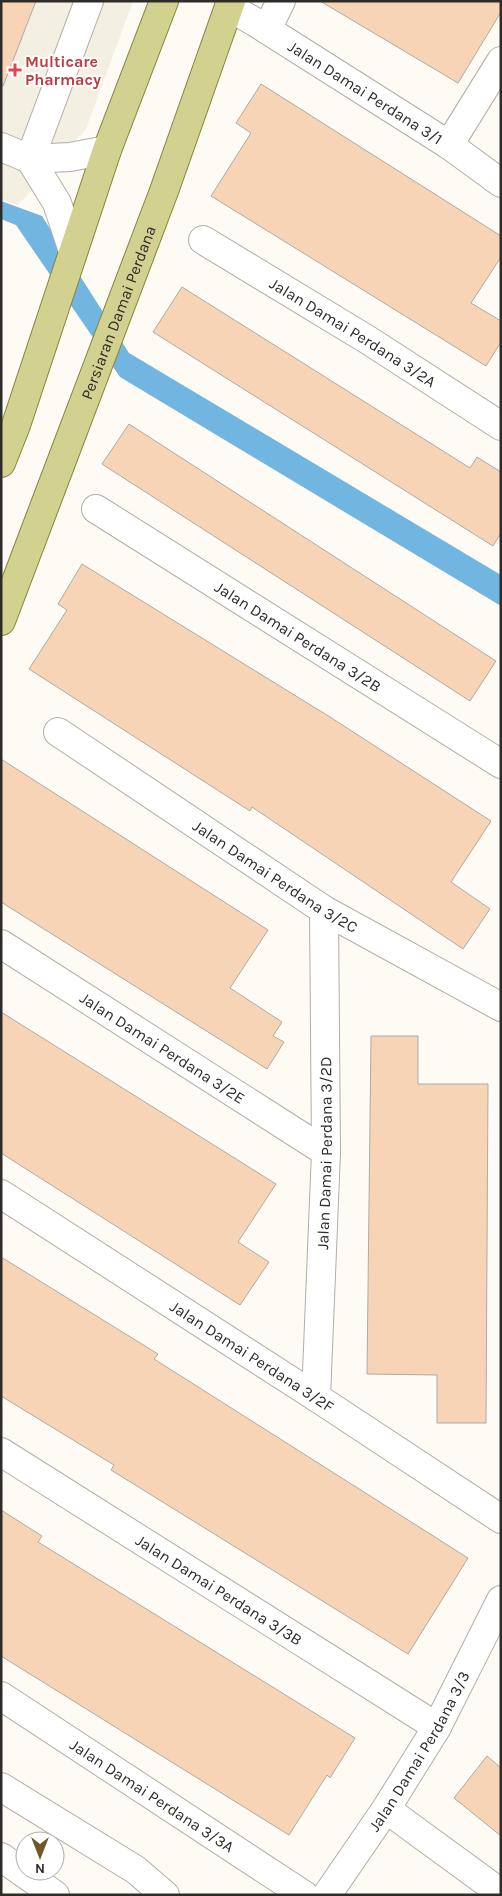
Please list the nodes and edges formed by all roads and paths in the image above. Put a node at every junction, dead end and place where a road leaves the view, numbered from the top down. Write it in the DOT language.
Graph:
graph roads {
  1 [pos="89,1"];
  2 [pos="164,1"];
  3 [pos="281,1"];
  4 [pos="230,4"];
  5 [pos="266,29"];
  6 [pos="501,61"];
  7 [pos="449,144"];
  8 [pos="1,148"];
  9 [pos="107,150"];
  10 [pos="30,159"];
  11 [pos="501,183"];
  12 [pos="203,240"];
  13 [pos="73,251"];
  14 [pos="501,426"];
  15 [pos="1,462"];
  16 [pos="96,509"];
  17 [pos="1,621"];
  18 [pos="58,732"];
  19 [pos="501,764"];
  20 [pos="324,910"];
  21 [pos="1,944"];
  22 [pos="501,1007"];
  23 [pos="326,1152"];
  24 [pos="1,1194"];
  25 [pos="316,1396"];
  26 [pos="1,1452"];
  27 [pos="501,1519"];
  28 [pos="501,1600"];
  29 [pos="1,1696"];
  30 [pos="437,1727"];
  31 [pos="1,1787"];
  32 [pos="386,1810"];
  33 [pos="1,1857"];
  34 [pos="501,1893"];
  35 [pos="55,1895"];
  36 [pos="165,1895"];
  37 [pos="304,1895"];
  38 [pos="327,1895"];
  1 -- 10 [label="street"];
  2 -- 9 [label="main road"];
  3 -- 5 [label="street"];
  4 -- 5 [label="street, Jalan Damai Perdana 3/1"];
  4 -- 17 [label="main road, Persiaran Damai Perdana"];
  5 -- 7 [label="street, Jalan Damai Perdana 3/1"];
  6 -- 7 [label="street"];
  7 -- 11 [label="street, Jalan Damai Perdana 3/1"];
  8 -- 10 [label="street"];
  9 -- 10 [label="street"];
  9 -- 13 [label="main road"];
  10 -- 13 [label="street"];
  12 -- 14 [label="street, Jalan Damai Perdana 3/2A"];
  13 -- 15 [label="main road"];
  16 -- 19 [label="street, Jalan Damai Perdana 3/2B"];
  18 -- 20 [label="street, Jalan Damai Perdana 3/2C"];
  20 -- 22 [label="street, Jalan Damai Perdana 3/2C"];
  20 -- 23 [label="street, Jalan Damai Perdana 3/2D"];
  21 -- 23 [label="street, Jalan Damai Perdana 3/2E"];
  23 -- 25 [label="street, Jalan Damai Perdana 3/2D"];
  24 -- 25 [label="street, Jalan Damai Perdana 3/2F"];
  25 -- 27 [label="street, Jalan Damai Perdana 3/2F"];
  26 -- 30 [label="street, Jalan Damai Perdana 3/3B"];
  28 -- 30 [label="street, Jalan Damai Perdana 3/3"];
  29 -- 37 [label="street, Jalan Damai Perdana 3/3A"];
  30 -- 32 [label="street, Jalan Damai Perdana 3/3"];
  31 -- 36 [label="street"];
  32 -- 34 [label="street"];
  32 -- 38 [label="street, Jalan Damai Perdana 3/3"];
  33 -- 35 [label="street"];
}
